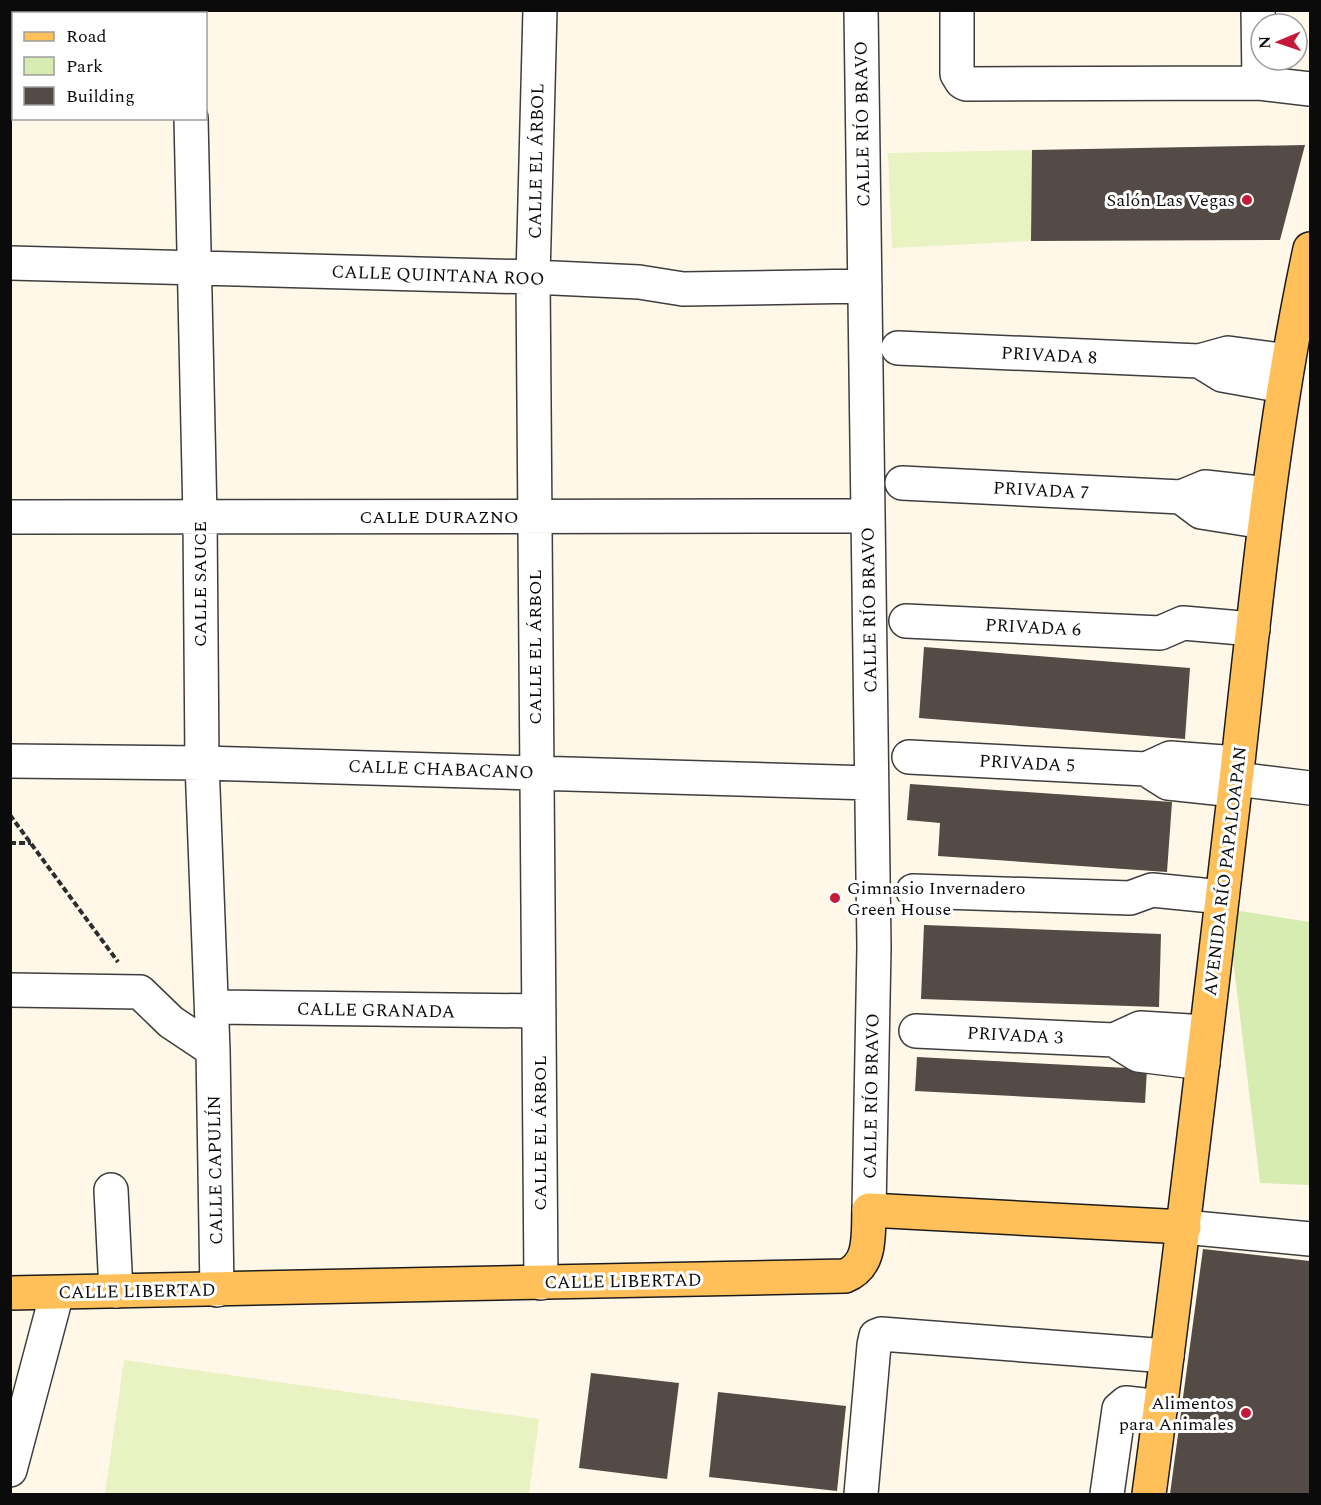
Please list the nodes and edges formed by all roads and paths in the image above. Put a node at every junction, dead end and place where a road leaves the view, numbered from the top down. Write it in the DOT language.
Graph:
graph roads {
  1 [pos="540,10"];
  2 [pos="861,10"];
  3 [pos="957,10"];
  4 [pos="1258,10"];
  5 [pos="1259,83"];
  6 [pos="1311,89"];
  7 [pos="191,120"];
  8 [pos="1311,249"];
  9 [pos="10,263"];
  10 [pos="196,268"];
  11 [pos="533,277"];
  12 [pos="865,286"];
  13 [pos="898,348"];
  14 [pos="1286,373"];
  15 [pos="902,483"];
  16 [pos="1266,508"];
  17 [pos="534,516"];
  18 [pos="868,516"];
  19 [pos="10,517"];
  20 [pos="200,517"];
  21 [pos="906,621"];
  22 [pos="1251,640"];
  23 [pos="909,757"];
  24 [pos="10,761"];
  25 [pos="202,763"];
  26 [pos="536,772"];
  27 [pos="1236,778"];
  28 [pos="871,783"];
  29 [pos="1311,788"];
  30 [pos="10,815"];
  31 [pos="10,843"];
  32 [pos="31,843"];
  33 [pos="913,891"];
  34 [pos="1221,909"];
  35 [pos="10,990"];
  36 [pos="140,992"];
  37 [pos="212,1006"];
  38 [pos="539,1011"];
  39 [pos="916,1031"];
  40 [pos="1204,1047"];
  41 [pos="213,1050"];
  42 [pos="111,1190"];
  43 [pos="869,1210"];
  44 [pos="1184,1227"];
  45 [pos="1311,1239"];
  46 [pos="541,1283"];
  47 [pos="217,1290"];
  48 [pos="116,1292"];
  49 [pos="10,1293"];
  50 [pos="57,1293"];
  51 [pos="1167,1356"];
  52 [pos="1161,1407"];
  53 [pos="10,1470"];
  54 [pos="861,1494"];
  55 [pos="1107,1494"];
  56 [pos="1149,1494"];
  1 -- 11 [label="street, CALLE EL ÁRBOL"];
  2 -- 12 [label="street, CALLE RÍO BRAVO"];
  3 -- 5 [label="street"];
  4 -- 5 [label="street"];
  5 -- 6 [label="street"];
  7 -- 10 [label="street, CALLE SAUCE"];
  8 -- 14 [label="main road, AVENIDA RÍO PAPALOAPAN"];
  9 -- 10 [label="street, CALLE QUINTANA ROO"];
  10 -- 11 [label="street, CALLE QUINTANA ROO"];
  10 -- 20 [label="street, CALLE SAUCE"];
  11 -- 12 [label="street, CALLE QUINTANA ROO"];
  11 -- 17 [label="street, CALLE EL ÁRBOL"];
  12 -- 18 [label="street, CALLE RÍO BRAVO"];
  13 -- 14 [label="street, PRIVADA 8"];
  14 -- 16 [label="main road, AVENIDA RÍO PAPALOAPAN"];
  15 -- 16 [label="street, PRIVADA 7"];
  16 -- 22 [label="main road, AVENIDA RÍO PAPALOAPAN"];
  17 -- 18 [label="street, CALLE DURAZNO"];
  17 -- 20 [label="street, CALLE DURAZNO"];
  17 -- 26 [label="street, CALLE EL ÁRBOL"];
  18 -- 28 [label="street, CALLE RÍO BRAVO"];
  19 -- 20 [label="street, CALLE DURAZNO"];
  20 -- 25 [label="street, CALLE SAUCE"];
  21 -- 22 [label="street, PRIVADA 6"];
  22 -- 27 [label="main road, AVENIDA RÍO PAPALOAPAN"];
  23 -- 27 [label="street, PRIVADA 5"];
  24 -- 25 [label="street, CALLE CHABACANO"];
  25 -- 26 [label="street, CALLE CHABACANO"];
  25 -- 37 [label="street, CALLE SAUCE"];
  26 -- 28 [label="street, CALLE CHABACANO"];
  26 -- 38 [label="street, CALLE EL ÁRBOL"];
  27 -- 29 [label="street, PRIVADA 5"];
  27 -- 34 [label="main road, AVENIDA RÍO PAPALOAPAN"];
  28 -- 43 [label="street, CALLE RÍO BRAVO"];
  30 -- 32 [label="path"];
  31 -- 32 [label="path"];
  32 -- 36 [label="path"];
  33 -- 34 [label="street"];
  34 -- 40 [label="main road, AVENIDA RÍO PAPALOAPAN"];
  35 -- 36 [label="street"];
  36 -- 41 [label="street"];
  37 -- 38 [label="street, CALLE GRANADA"];
  37 -- 41 [label="street, CALLE SAUCE"];
  38 -- 46 [label="street, CALLE EL ÁRBOL"];
  39 -- 40 [label="street, PRIVADA 3"];
  40 -- 44 [label="main road, AVENIDA RÍO PAPALOAPAN"];
  41 -- 47 [label="street, CALLE CAPULÍN"];
  42 -- 48 [label="street"];
  43 -- 44 [label="main road"];
  43 -- 46 [label="main road, CALLE LIBERTAD"];
  44 -- 45 [label="street"];
  44 -- 51 [label="main road, AVENIDA RÍO PAPALOAPAN"];
  46 -- 47 [label="main road, CALLE LIBERTAD"];
  47 -- 48 [label="main road, CALLE LIBERTAD"];
  48 -- 50 [label="main road, CALLE LIBERTAD"];
  49 -- 50 [label="main road, CALLE LIBERTAD"];
  50 -- 53 [label="street"];
  51 -- 52 [label="main road, AVENIDA RÍO PAPALOAPAN"];
  51 -- 54 [label="street"];
  52 -- 55 [label="street"];
  52 -- 56 [label="main road, AVENIDA RÍO PAPALOAPAN"];
}
